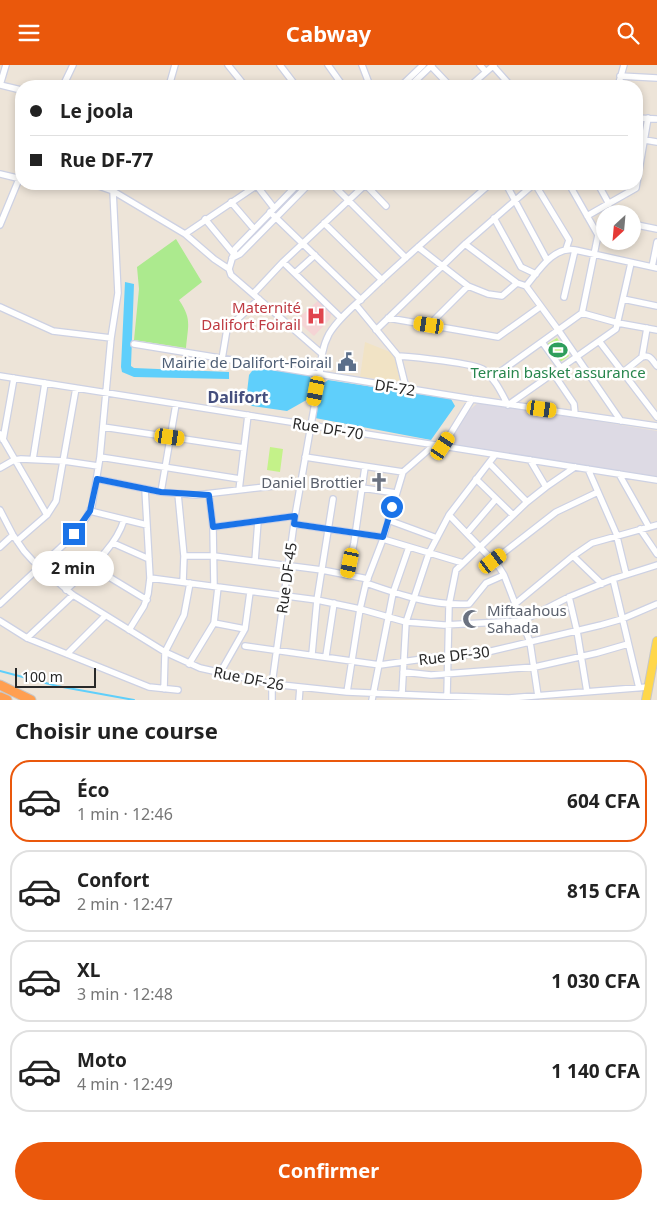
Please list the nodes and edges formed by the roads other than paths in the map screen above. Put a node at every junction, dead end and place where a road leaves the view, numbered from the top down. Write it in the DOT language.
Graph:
graph roads {
  1 [pos="6,65"];
  2 [pos="73,65"];
  3 [pos="175,65"];
  4 [pos="228,65"];
  5 [pos="280,65"];
  6 [pos="328,65"];
  7 [pos="362,65"];
  8 [pos="423,65"];
  9 [pos="480,65"];
  10 [pos="493,65"];
  11 [pos="624,65"];
  12 [pos="432,66"];
  13 [pos="486,72"];
  14 [pos="620,75"];
  15 [pos="657,78"];
  16 [pos="66,80"];
  17 [pos="170,80"];
  18 [pos="241,80"];
  19 [pos="291,80"];
  20 [pos="339,80"];
  21 [pos="368,80"];
  22 [pos="415,80"];
  23 [pos="416,80"];
  24 [pos="445,80"];
  25 [pos="477,80"];
  26 [pos="506,80"];
  27 [pos="619,80"];
  28 [pos="0,85"];
  29 [pos="15,89"];
  30 [pos="643,118"];
  31 [pos="648,118"];
  32 [pos="657,119"];
  33 [pos="645,140"];
  34 [pos="657,142"];
  35 [pos="643,149"];
  36 [pos="0,174"];
  37 [pos="15,178"];
  38 [pos="15,188"];
  39 [pos="110,190"];
  40 [pos="250,190"];
  41 [pos="261,190"];
  42 [pos="293,190"];
  43 [pos="301,190"];
  44 [pos="338,190"];
  45 [pos="359,190"];
  46 [pos="371,190"];
  47 [pos="483,190"];
  48 [pos="509,190"];
  49 [pos="527,190"];
  50 [pos="538,190"];
  51 [pos="573,190"];
  52 [pos="601,190"];
  53 [pos="630,190"];
  54 [pos="113,191"];
  55 [pos="348,200"];
  56 [pos="231,201"];
  57 [pos="515,201"];
  58 [pos="609,204"];
  59 [pos="386,205"];
  60 [pos="3,211"];
  61 [pos="273,212"];
  62 [pos="587,216"];
  63 [pos="494,217"];
  64 [pos="205,219"];
  65 [pos="324,223"];
  66 [pos="0,225"];
  67 [pos="641,226"];
  68 [pos="254,229"];
  69 [pos="657,229"];
  70 [pos="185,234"];
  71 [pos="657,243"];
  72 [pos="303,244"];
  73 [pos="465,244"];
  74 [pos="418,247"];
  75 [pos="566,249"];
  76 [pos="574,250"];
  77 [pos="233,255"];
  78 [pos="314,255"];
  79 [pos="594,255"];
  80 [pos="406,258"];
  81 [pos="547,260"];
  82 [pos="283,262"];
  83 [pos="631,263"];
  84 [pos="443,267"];
  85 [pos="654,268"];
  86 [pos="230,269"];
  87 [pos="295,273"];
  88 [pos="536,275"];
  89 [pos="382,280"];
  90 [pos="517,283"];
  91 [pos="468,286"];
  92 [pos="526,286"];
  93 [pos="253,294"];
  94 [pos="564,297"];
  95 [pos="259,299"];
  96 [pos="623,299"];
  97 [pos="358,302"];
  98 [pos="657,306"];
  99 [pos="0,307"];
  100 [pos="540,307"];
  101 [pos="582,313"];
  102 [pos="341,318"];
  103 [pos="388,319"];
  104 [pos="429,325"];
  105 [pos="617,325"];
  106 [pos="647,328"];
  107 [pos="376,330"];
  108 [pos="657,330"];
  109 [pos="559,331"];
  110 [pos="111,339"];
  111 [pos="599,341"];
  112 [pos="542,342"];
  113 [pos="134,344"];
  114 [pos="321,353"];
  115 [pos="398,356"];
  116 [pos="576,357"];
  117 [pos="642,357"];
  118 [pos="222,359"];
  119 [pos="657,366"];
  120 [pos="561,368"];
  121 [pos="553,373"];
  122 [pos="622,373"];
  123 [pos="320,374"];
  124 [pos="0,376"];
  125 [pos="493,377"];
  126 [pos="14,378"];
  127 [pos="45,383"];
  128 [pos="76,388"];
  129 [pos="406,388"];
  130 [pos="107,393"];
  131 [pos="472,399"];
  132 [pos="176,404"];
  133 [pos="508,405"];
  134 [pos="575,414"];
  135 [pos="248,415"];
  136 [pos="657,417"];
  137 [pos="621,421"];
  138 [pos="310,425"];
  139 [pos="657,426"];
  140 [pos="103,427"];
  141 [pos="2,437"];
  142 [pos="170,437"];
  143 [pos="434,445"];
  144 [pos="443,446"];
  145 [pos="244,448"];
  146 [pos="495,455"];
  147 [pos="100,457"];
  148 [pos="305,457"];
  149 [pos="33,459"];
  150 [pos="18,460"];
  151 [pos="530,460"];
  152 [pos="64,461"];
  153 [pos="489,463"];
  154 [pos="98,466"];
  155 [pos="365,467"];
  156 [pos="575,467"];
  157 [pos="0,468"];
  158 [pos="165,468"];
  159 [pos="588,469"];
  160 [pos="403,472"];
  161 [pos="619,474"];
  162 [pos="97,479"];
  163 [pos="240,479"];
  164 [pos="476,479"];
  165 [pos="657,482"];
  166 [pos="300,483"];
  167 [pos="546,487"];
  168 [pos="362,488"];
  169 [pos="146,489"];
  170 [pos="239,490"];
  171 [pos="161,492"];
  172 [pos="598,492"];
  173 [pos="396,493"];
  174 [pos="178,494"];
  175 [pos="209,495"];
  176 [pos="333,499"];
  177 [pos="496,499"];
  178 [pos="528,502"];
  179 [pos="0,510"];
  180 [pos="90,511"];
  181 [pos="47,515"];
  182 [pos="449,515"];
  183 [pos="513,515"];
  184 [pos="295,516"];
  185 [pos="124,520"];
  186 [pos="388,520"];
  187 [pos="258,521"];
  188 [pos="294,524"];
  189 [pos="147,525"];
  190 [pos="657,525"];
  191 [pos="213,527"];
  192 [pos="649,527"];
  193 [pos="328,528"];
  194 [pos="640,529"];
  195 [pos="355,532"];
  196 [pos="467,533"];
  197 [pos="13,535"];
  198 [pos="616,535"];
  199 [pos="383,538"];
  200 [pos="437,538"];
  201 [pos="18,541"];
  202 [pos="113,543"];
  203 [pos="0,547"];
  204 [pos="409,547"];
  205 [pos="480,547"];
  206 [pos="429,553"];
  207 [pos="657,554"];
  208 [pos="214,555"];
  209 [pos="184,556"];
  210 [pos="573,556"];
  211 [pos="149,559"];
  212 [pos="256,561"];
  213 [pos="493,561"];
  214 [pos="462,563"];
  215 [pos="288,565"];
  216 [pos="657,565"];
  217 [pos="92,566"];
  218 [pos="39,567"];
  219 [pos="322,570"];
  220 [pos="347,574"];
  221 [pos="626,574"];
  222 [pos="504,575"];
  223 [pos="150,578"];
  224 [pos="613,579"];
  225 [pos="367,581"];
  226 [pos="186,583"];
  227 [pos="602,584"];
  228 [pos="216,587"];
  229 [pos="66,589"];
  230 [pos="250,591"];
  231 [pos="393,593"];
  232 [pos="73,595"];
  233 [pos="284,596"];
  234 [pos="569,597"];
  235 [pos="414,599"];
  236 [pos="147,600"];
  237 [pos="318,600"];
  238 [pos="334,603"];
  239 [pos="0,604"];
  240 [pos="516,604"];
  241 [pos="449,605"];
  242 [pos="657,605"];
  243 [pos="360,609"];
  244 [pos="105,616"];
  245 [pos="388,617"];
  246 [pos="622,619"];
  247 [pos="0,621"];
  248 [pos="522,621"];
  249 [pos="406,622"];
  250 [pos="214,623"];
  251 [pos="448,623"];
  252 [pos="245,629"];
  253 [pos="129,630"];
  254 [pos="577,631"];
  255 [pos="27,638"];
  256 [pos="657,641"];
  257 [pos="530,643"];
  258 [pos="628,643"];
  259 [pos="245,645"];
  260 [pos="276,650"];
  261 [pos="165,652"];
  262 [pos="67,654"];
  263 [pos="312,654"];
  264 [pos="326,656"];
  265 [pos="449,656"];
  266 [pos="581,657"];
  267 [pos="352,661"];
  268 [pos="655,661"];
  269 [pos="404,662"];
  270 [pos="189,664"];
  271 [pos="380,665"];
  272 [pos="535,667"];
  273 [pos="403,672"];
  274 [pos="220,673"];
  275 [pos="448,673"];
  276 [pos="272,684"];
  277 [pos="0,685"];
  278 [pos="300,687"];
  279 [pos="648,687"];
  280 [pos="639,688"];
  281 [pos="164,689"];
  282 [pos="9,690"];
  283 [pos="178,690"];
  284 [pos="344,691"];
  285 [pos="586,692"];
  286 [pos="374,693"];
  287 [pos="402,694"];
  288 [pos="447,696"];
  289 [pos="538,696"];
  290 [pos="0,697"];
  291 [pos="438,698"];
  292 [pos="7,700"];
  293 [pos="31,700"];
  294 [pos="39,700"];
  295 [pos="272,700"];
  296 [pos="299,700"];
  297 [pos="340,700"];
  298 [pos="372,700"];
  299 [pos="646,700"];
  1 -- 28 [label="street"];
  2 -- 16 [label="street"];
  3 -- 17 [label="street"];
  4 -- 18 [label="street"];
  5 -- 19 [label="street"];
  6 -- 20 [label="street"];
  7 -- 21 [label="street"];
  8 -- 22 [label="street"];
  9 -- 13 [label="street"];
  10 -- 13 [label="street"];
  10 -- 26 [label="street"];
  11 -- 14 [label="street"];
  12 -- 23 [label="street"];
  12 -- 24 [label="street"];
  13 -- 25 [label="street"];
  14 -- 15 [label="street"];
  14 -- 27 [label="street"];
  28 -- 29 [label="street"];
  30 -- 31 [label="street"];
  31 -- 32 [label="street"];
  31 -- 33 [label="street"];
  33 -- 34 [label="street"];
  33 -- 35 [label="street"];
  36 -- 37 [label="street"];
  38 -- 60 [label="street"];
  39 -- 54 [label="street"];
  40 -- 56 [label="street"];
  41 -- 61 [label="street"];
  42 -- 61 [label="street"];
  43 -- 61 [label="street"];
  44 -- 55 [label="street"];
  45 -- 55 [label="street"];
  46 -- 59 [label="street"];
  47 -- 74 [label="street"];
  48 -- 57 [label="street"];
  49 -- 57 [label="street"];
  50 -- 75 [label="street"];
  51 -- 62 [label="street"];
  52 -- 58 [label="street"];
  53 -- 58 [label="street"];
  54 -- 70 [label="street"];
  54 -- 110 [label="street"];
  55 -- 65 [label="street"];
  55 -- 80 [label="street"];
  56 -- 64 [label="street"];
  56 -- 68 [label="street"];
  57 -- 63 [label="street"];
  57 -- 81 [label="street"];
  58 -- 62 [label="street"];
  60 -- 66 [label="street"];
  61 -- 68 [label="street"];
  61 -- 72 [label="street"];
  61 -- 77 [label="street"];
  62 -- 79 [label="street"];
  63 -- 73 [label="street"];
  63 -- 88 [label="street"];
  64 -- 70 [label="street"];
  64 -- 77 [label="street"];
  65 -- 72 [label="street"];
  65 -- 89 [label="street"];
  67 -- 69 [label="street"];
  68 -- 77 [label="street"];
  70 -- 86 [label="street"];
  71 -- 85 [label="street"];
  72 -- 78 [label="street"];
  72 -- 82 [label="street"];
  73 -- 84 [label="street"];
  73 -- 90 [label="street"];
  74 -- 80 [label="street"];
  74 -- 84 [label="street"];
  75 -- 76 [label="street"];
  75 -- 81 [label="street"];
  76 -- 79 [label="street"];
  76 -- 94 [label="street"];
  77 -- 86 [label="street"];
  78 -- 87 [label="street"];
  78 -- 97 [label="street"];
  79 -- 83 [label="street"];
  79 -- 101 [label="street"];
  80 -- 89 [label="street"];
  81 -- 88 [label="street"];
  82 -- 87 [label="street"];
  82 -- 93 [label="street"];
  83 -- 85 [label="street"];
  83 -- 96 [label="street"];
  84 -- 91 [label="street"];
  84 -- 103 [label="street"];
  86 -- 93 [label="street"];
  87 -- 102 [label="street"];
  88 -- 92 [label="street"];
  89 -- 97 [label="street"];
  90 -- 91 [label="street"];
  90 -- 92 [label="street"];
  91 -- 104 [label="street"];
  92 -- 100 [label="street"];
  93 -- 95 [label="street"];
  95 -- 114 [label="street"];
  95 -- 118 [label="street"];
  96 -- 98 [label="street"];
  96 -- 105 [label="street"];
  97 -- 102 [label="street"];
  97 -- 107 [label="street"];
  99 -- 110 [label="street"];
  100 -- 104 [label="street"];
  100 -- 109 [label="street"];
  101 -- 105 [label="street"];
  101 -- 109 [label="street"];
  102 -- 114 [label="street"];
  103 -- 104 [label="street"];
  103 -- 107 [label="street"];
  105 -- 106 [label="street"];
  105 -- 111 [label="street"];
  106 -- 108 [label="street"];
  106 -- 117 [label="street"];
  107 -- 115 [label="street"];
  109 -- 112 [label="street"];
  109 -- 116 [label="street"];
  110 -- 130 [label="street"];
  111 -- 116 [label="street"];
  111 -- 122 [label="street"];
  112 -- 120 [label="street"];
  112 -- 125 [label="street"];
  113 -- 118 [label="street, DF-72 / DF-72"];
  114 -- 123 [label="street, Rue DF-45"];
  115 -- 125 [label="street"];
  115 -- 129 [label="street"];
  116 -- 120 [label="street"];
  116 -- 137 [label="street"];
  117 -- 119 [label="street"];
  117 -- 122 [label="street"];
  118 -- 123 [label="street, DF-72 / DF-72"];
  120 -- 121 [label="street"];
  121 -- 133 [label="street"];
  121 -- 134 [label="street"];
  122 -- 136 [label="street"];
  123 -- 129 [label="street, DF-72 / DF-72"];
  123 -- 138 [label="street, Rue DF-45"];
  124 -- 126 [label="street, Rue DF-70"];
  125 -- 133 [label="street"];
  126 -- 127 [label="street, Rue DF-70"];
  126 -- 141 [label="street"];
  127 -- 128 [label="street, Rue DF-70"];
  127 -- 149 [label="street"];
  128 -- 130 [label="street, Rue DF-70"];
  128 -- 152 [label="street"];
  129 -- 131 [label="street, DF-72 / DF-72"];
  130 -- 132 [label="street, Rue DF-70"];
  130 -- 140 [label="street"];
  131 -- 133 [label="street, DF-72 / DF-72"];
  131 -- 144 [label="street"];
  132 -- 135 [label="street, Rue DF-70"];
  132 -- 142 [label="street"];
  133 -- 134 [label="street, DF-72 / DF-72"];
  134 -- 137 [label="street, DF-72 / DF-72"];
  135 -- 138 [label="street, Rue DF-70"];
  135 -- 145 [label="street"];
  137 -- 139 [label="street, DF-72 / DF-72"];
  138 -- 143 [label="street, Rue DF-70"];
  138 -- 148 [label="street, Rue DF-45"];
  140 -- 142 [label="street"];
  140 -- 147 [label="street"];
  141 -- 150 [label="street"];
  142 -- 145 [label="street"];
  142 -- 158 [label="street"];
  143 -- 144 [label="street, Rue DF-70"];
  143 -- 160 [label="street"];
  144 -- 146 [label="street, Rue DF-70"];
  145 -- 163 [label="street"];
  146 -- 151 [label="street, Rue DF-70"];
  146 -- 153 [label="street"];
  147 -- 154 [label="street"];
  147 -- 158 [label="street"];
  148 -- 155 [label="street"];
  148 -- 166 [label="street, Rue DF-45"];
  149 -- 150 [label="street"];
  149 -- 152 [label="street"];
  150 -- 157 [label="street"];
  150 -- 181 [label="street"];
  151 -- 156 [label="street, Rue DF-70"];
  151 -- 167 [label="street"];
  152 -- 154 [label="street"];
  152 -- 181 [label="street"];
  153 -- 164 [label="street"];
  153 -- 178 [label="street"];
  154 -- 162 [label="street"];
  155 -- 160 [label="street"];
  155 -- 168 [label="street"];
  156 -- 159 [label="street, Rue DF-70"];
  156 -- 167 [label="street"];
  158 -- 163 [label="street"];
  158 -- 171 [label="street"];
  159 -- 161 [label="street, Rue DF-70"];
  159 -- 172 [label="street"];
  160 -- 173 [label="street"];
  161 -- 165 [label="street, Rue DF-70"];
  161 -- 192 [label="street"];
  162 -- 169 [label="street"];
  162 -- 180 [label="street"];
  163 -- 170 [label="street"];
  164 -- 177 [label="street"];
  164 -- 182 [label="street"];
  166 -- 170 [label="street"];
  166 -- 184 [label="street, Rue DF-45"];
  167 -- 178 [label="street"];
  168 -- 173 [label="street"];
  168 -- 195 [label="street"];
  169 -- 171 [label="street"];
  169 -- 189 [label="street"];
  170 -- 175 [label="street"];
  171 -- 174 [label="street"];
  172 -- 198 [label="street"];
  172 -- 213 [label="street"];
  173 -- 186 [label="street"];
  174 -- 175 [label="street"];
  174 -- 209 [label="street"];
  175 -- 191 [label="street"];
  176 -- 193 [label="street"];
  177 -- 183 [label="street"];
  177 -- 196 [label="street"];
  178 -- 183 [label="street"];
  179 -- 197 [label="street, Rue DF-26"];
  180 -- 185 [label="street"];
  180 -- 218 [label="street"];
  181 -- 201 [label="street"];
  182 -- 196 [label="street"];
  182 -- 200 [label="street"];
  183 -- 205 [label="street"];
  184 -- 187 [label="street"];
  184 -- 188 [label="street, Rue DF-45"];
  185 -- 189 [label="street"];
  185 -- 202 [label="street"];
  186 -- 199 [label="street"];
  186 -- 200 [label="street"];
  187 -- 191 [label="street"];
  187 -- 212 [label="street"];
  188 -- 193 [label="street"];
  188 -- 215 [label="street, Rue DF-45"];
  189 -- 211 [label="street"];
  190 -- 192 [label="street"];
  191 -- 208 [label="street"];
  192 -- 194 [label="street"];
  193 -- 195 [label="street"];
  193 -- 219 [label="street"];
  194 -- 198 [label="street"];
  194 -- 207 [label="street"];
  195 -- 199 [label="street"];
  195 -- 220 [label="street"];
  196 -- 205 [label="street"];
  197 -- 201 [label="street, Rue DF-26"];
  197 -- 203 [label="street"];
  198 -- 210 [label="street"];
  198 -- 221 [label="street"];
  199 -- 204 [label="street"];
  199 -- 225 [label="street"];
  200 -- 206 [label="street"];
  201 -- 218 [label="street, Rue DF-26"];
  202 -- 211 [label="street"];
  202 -- 217 [label="street"];
  204 -- 206 [label="street"];
  204 -- 231 [label="street"];
  205 -- 213 [label="street"];
  205 -- 214 [label="street"];
  206 -- 214 [label="street"];
  206 -- 235 [label="street"];
  208 -- 209 [label="street"];
  208 -- 212 [label="street"];
  208 -- 228 [label="street"];
  209 -- 226 [label="street"];
  210 -- 227 [label="street"];
  210 -- 240 [label="street"];
  211 -- 223 [label="street"];
  212 -- 215 [label="street"];
  213 -- 222 [label="street"];
  214 -- 241 [label="street"];
  215 -- 219 [label="street"];
  215 -- 233 [label="street, Rue DF-45"];
  216 -- 221 [label="street"];
  217 -- 229 [label="street"];
  217 -- 236 [label="street"];
  218 -- 229 [label="street, Rue DF-26"];
  218 -- 239 [label="street"];
  219 -- 220 [label="street"];
  219 -- 237 [label="street"];
  220 -- 225 [label="street"];
  221 -- 224 [label="street"];
  222 -- 240 [label="street"];
  222 -- 241 [label="street"];
  223 -- 226 [label="street"];
  223 -- 236 [label="street"];
  224 -- 227 [label="street"];
  224 -- 246 [label="street"];
  225 -- 231 [label="street"];
  225 -- 243 [label="street"];
  226 -- 228 [label="street"];
  226 -- 261 [label="street"];
  227 -- 234 [label="street"];
  228 -- 230 [label="street"];
  228 -- 250 [label="street"];
  229 -- 232 [label="street, Rue DF-26"];
  230 -- 233 [label="street"];
  230 -- 252 [label="street"];
  231 -- 235 [label="street"];
  231 -- 245 [label="street"];
  232 -- 244 [label="street, Rue DF-26"];
  232 -- 255 [label="street"];
  233 -- 237 [label="street"];
  233 -- 260 [label="street, Rue DF-45"];
  234 -- 248 [label="street"];
  234 -- 254 [label="street"];
  235 -- 241 [label="street"];
  235 -- 249 [label="street"];
  236 -- 253 [label="street"];
  237 -- 238 [label="street"];
  237 -- 263 [label="street"];
  238 -- 243 [label="street"];
  238 -- 264 [label="street"];
  240 -- 248 [label="street"];
  241 -- 251 [label="street"];
  242 -- 246 [label="street, Rue DF-30"];
  243 -- 245 [label="street"];
  243 -- 267 [label="street"];
  244 -- 253 [label="street, Rue DF-26"];
  244 -- 262 [label="street"];
  245 -- 249 [label="street"];
  245 -- 271 [label="street"];
  246 -- 254 [label="street, Rue DF-30"];
  246 -- 258 [label="street"];
  247 -- 255 [label="street"];
  248 -- 251 [label="street"];
  248 -- 257 [label="street"];
  249 -- 251 [label="street"];
  249 -- 269 [label="street"];
  250 -- 252 [label="street"];
  250 -- 270 [label="street"];
  251 -- 265 [label="street"];
  252 -- 274 [label="street"];
  253 -- 261 [label="street, Rue DF-26"];
  254 -- 257 [label="street, Rue DF-30"];
  254 -- 266 [label="street"];
  255 -- 262 [label="street"];
  256 -- 268 [label="main road"];
  257 -- 265 [label="street, Rue DF-30"];
  257 -- 272 [label="street"];
  258 -- 266 [label="street"];
  258 -- 280 [label="street"];
  259 -- 260 [label="street, Rue DF-30"];
  260 -- 263 [label="street, Rue DF-30"];
  260 -- 276 [label="street, Rue DF-45"];
  261 -- 270 [label="street, Rue DF-26"];
  261 -- 281 [label="street"];
  262 -- 281 [label="street"];
  263 -- 264 [label="street, Rue DF-30"];
  264 -- 267 [label="street, Rue DF-30"];
  265 -- 269 [label="street, Rue DF-30"];
  265 -- 275 [label="street"];
  266 -- 272 [label="street"];
  266 -- 285 [label="street"];
  267 -- 271 [label="street, Rue DF-30"];
  267 -- 284 [label="street"];
  268 -- 279 [label="main road"];
  269 -- 271 [label="street, Rue DF-30"];
  269 -- 273 [label="street"];
  270 -- 274 [label="street, Rue DF-26"];
  271 -- 286 [label="street"];
  272 -- 275 [label="street"];
  272 -- 289 [label="street"];
  273 -- 275 [label="street"];
  273 -- 287 [label="street"];
  274 -- 276 [label="street, Rue DF-26"];
  275 -- 288 [label="street"];
  276 -- 278 [label="street, Rue DF-26"];
  276 -- 295 [label="street, Rue DF-45"];
  277 -- 282 [label="highway"];
  278 -- 284 [label="street, Rue DF-26"];
  278 -- 296 [label="street"];
  279 -- 280 [label="street, Rue DF-26"];
  279 -- 299 [label="main road"];
  280 -- 285 [label="street, Rue DF-26"];
  281 -- 283 [label="street"];
  282 -- 293 [label="highway"];
  282 -- 294 [label="highway"];
  284 -- 286 [label="street, Rue DF-26"];
  284 -- 297 [label="street"];
  285 -- 289 [label="street, Rue DF-26"];
  286 -- 287 [label="street, Rue DF-26"];
  286 -- 298 [label="street"];
  287 -- 291 [label="street, Rue DF-26"];
  288 -- 289 [label="street, Rue DF-26"];
  288 -- 291 [label="street, Rue DF-26"];
  290 -- 292 [label="highway"];
}
